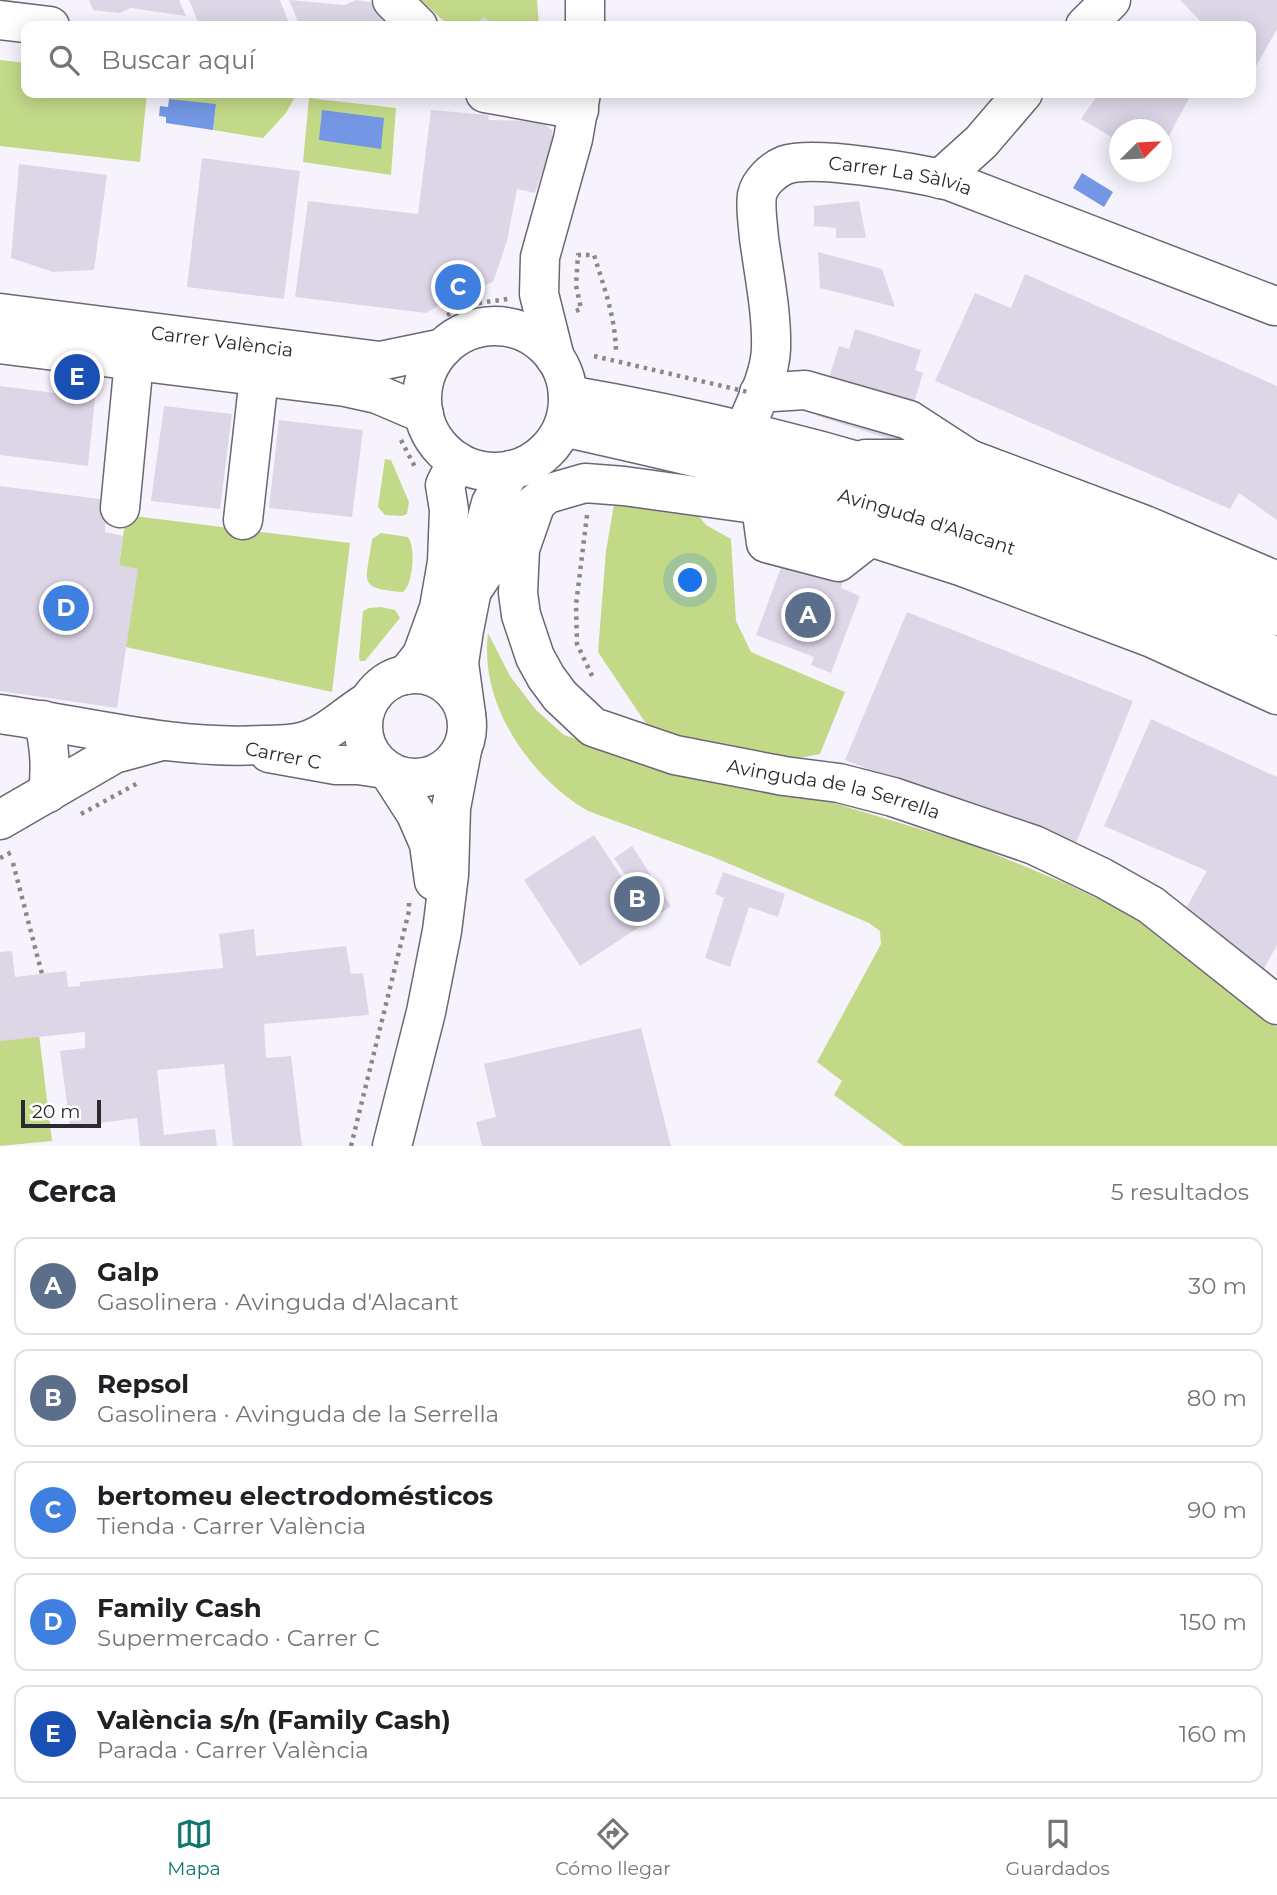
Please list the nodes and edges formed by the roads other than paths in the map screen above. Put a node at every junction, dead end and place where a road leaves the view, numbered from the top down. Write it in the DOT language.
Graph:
graph roads {
  1 [pos="47,0"];
  2 [pos="585,0"];
  3 [pos="1111,0"];
  4 [pos="5,20"];
  5 [pos="62,21"];
  6 [pos="585,21"];
  7 [pos="1090,21"];
  8 [pos="544,98"];
  9 [pos="1019,98"];
  10 [pos="580,101"];
  11 [pos="940,179"];
  12 [pos="1275,306"];
  13 [pos="0,313"];
  14 [pos="441,333"];
  15 [pos="0,344"];
  16 [pos="555,358"];
  17 [pos="134,360"];
  18 [pos="259,377"];
  19 [pos="754,393"];
  20 [pos="565,411"];
  21 [pos="411,425"];
  22 [pos="744,430"];
  23 [pos="679,453"];
  24 [pos="849,458"];
  25 [pos="969,459"];
  26 [pos="457,461"];
  27 [pos="511,470"];
  28 [pos="536,503"];
  29 [pos="754,504"];
  30 [pos="120,508"];
  31 [pos="243,520"];
  32 [pos="1277,581"];
  33 [pos="471,593"];
  34 [pos="1277,616"];
  35 [pos="1277,657"];
  36 [pos="406,675"];
  37 [pos="1277,695"];
  38 [pos="369,701"];
  39 [pos="0,714"];
  40 [pos="43,720"];
  41 [pos="464,733"];
  42 [pos="167,741"];
  43 [pos="231,747"];
  44 [pos="387,771"];
  45 [pos="60,806"];
  46 [pos="6,836"];
  47 [pos="442,931"];
  48 [pos="1277,1005"];
  49 [pos="392,1146"];
  1 -- 4 [label="street"];
  1 -- 5 [label="street"];
  2 -- 6 [label="street"];
  3 -- 7 [label="street"];
  8 -- 10 [label="street"];
  9 -- 11 [label="street"];
  10 -- 16 [label="street"];
  11 -- 12 [label="street, Carrer La Sàlvia"];
  11 -- 19 [label="street, Carrer La Sàlvia"];
  13 -- 14 [label="street, Carrer València"];
  14 -- 16 [label="street"];
  14 -- 21 [label="street"];
  15 -- 17 [label="street, Carrer València"];
  16 -- 20 [label="street"];
  17 -- 18 [label="street, Carrer València"];
  17 -- 30 [label="street"];
  18 -- 21 [label="street, Carrer València"];
  18 -- 31 [label="street"];
  19 -- 22 [label="street, Carrer La Sàlvia"];
  19 -- 25 [label="street"];
  20 -- 22 [label="street, Avinguda d'Alacant"];
  20 -- 23 [label="street, Avinguda d'Alacant"];
  20 -- 27 [label="street"];
  21 -- 26 [label="street"];
  22 -- 24 [label="street, Avinguda d'Alacant"];
  23 -- 29 [label="street"];
  23 -- 35 [label="street, Avinguda d'Alacant"];
  24 -- 25 [label="street"];
  24 -- 34 [label="street, Avinguda d'Alacant"];
  25 -- 32 [label="street"];
  26 -- 27 [label="street"];
  26 -- 36 [label="street"];
  27 -- 33 [label="street"];
  28 -- 29 [label="street"];
  28 -- 33 [label="street"];
  28 -- 48 [label="street, Avinguda de la Serrella"];
  29 -- 37 [label="street"];
  33 -- 41 [label="street"];
  36 -- 38 [label="street"];
  36 -- 41 [label="street"];
  38 -- 43 [label="street, Carrer C"];
  38 -- 44 [label="street"];
  39 -- 40 [label="street, Carrer C"];
  40 -- 42 [label="street, Carrer C"];
  40 -- 45 [label="street"];
  41 -- 44 [label="street"];
  41 -- 47 [label="street"];
  42 -- 43 [label="street, Carrer C"];
  42 -- 45 [label="street, Carrer C"];
  43 -- 44 [label="street, Carrer C"];
  44 -- 47 [label="street"];
  45 -- 46 [label="street, Carrer C"];
  47 -- 49 [label="street"];
}
